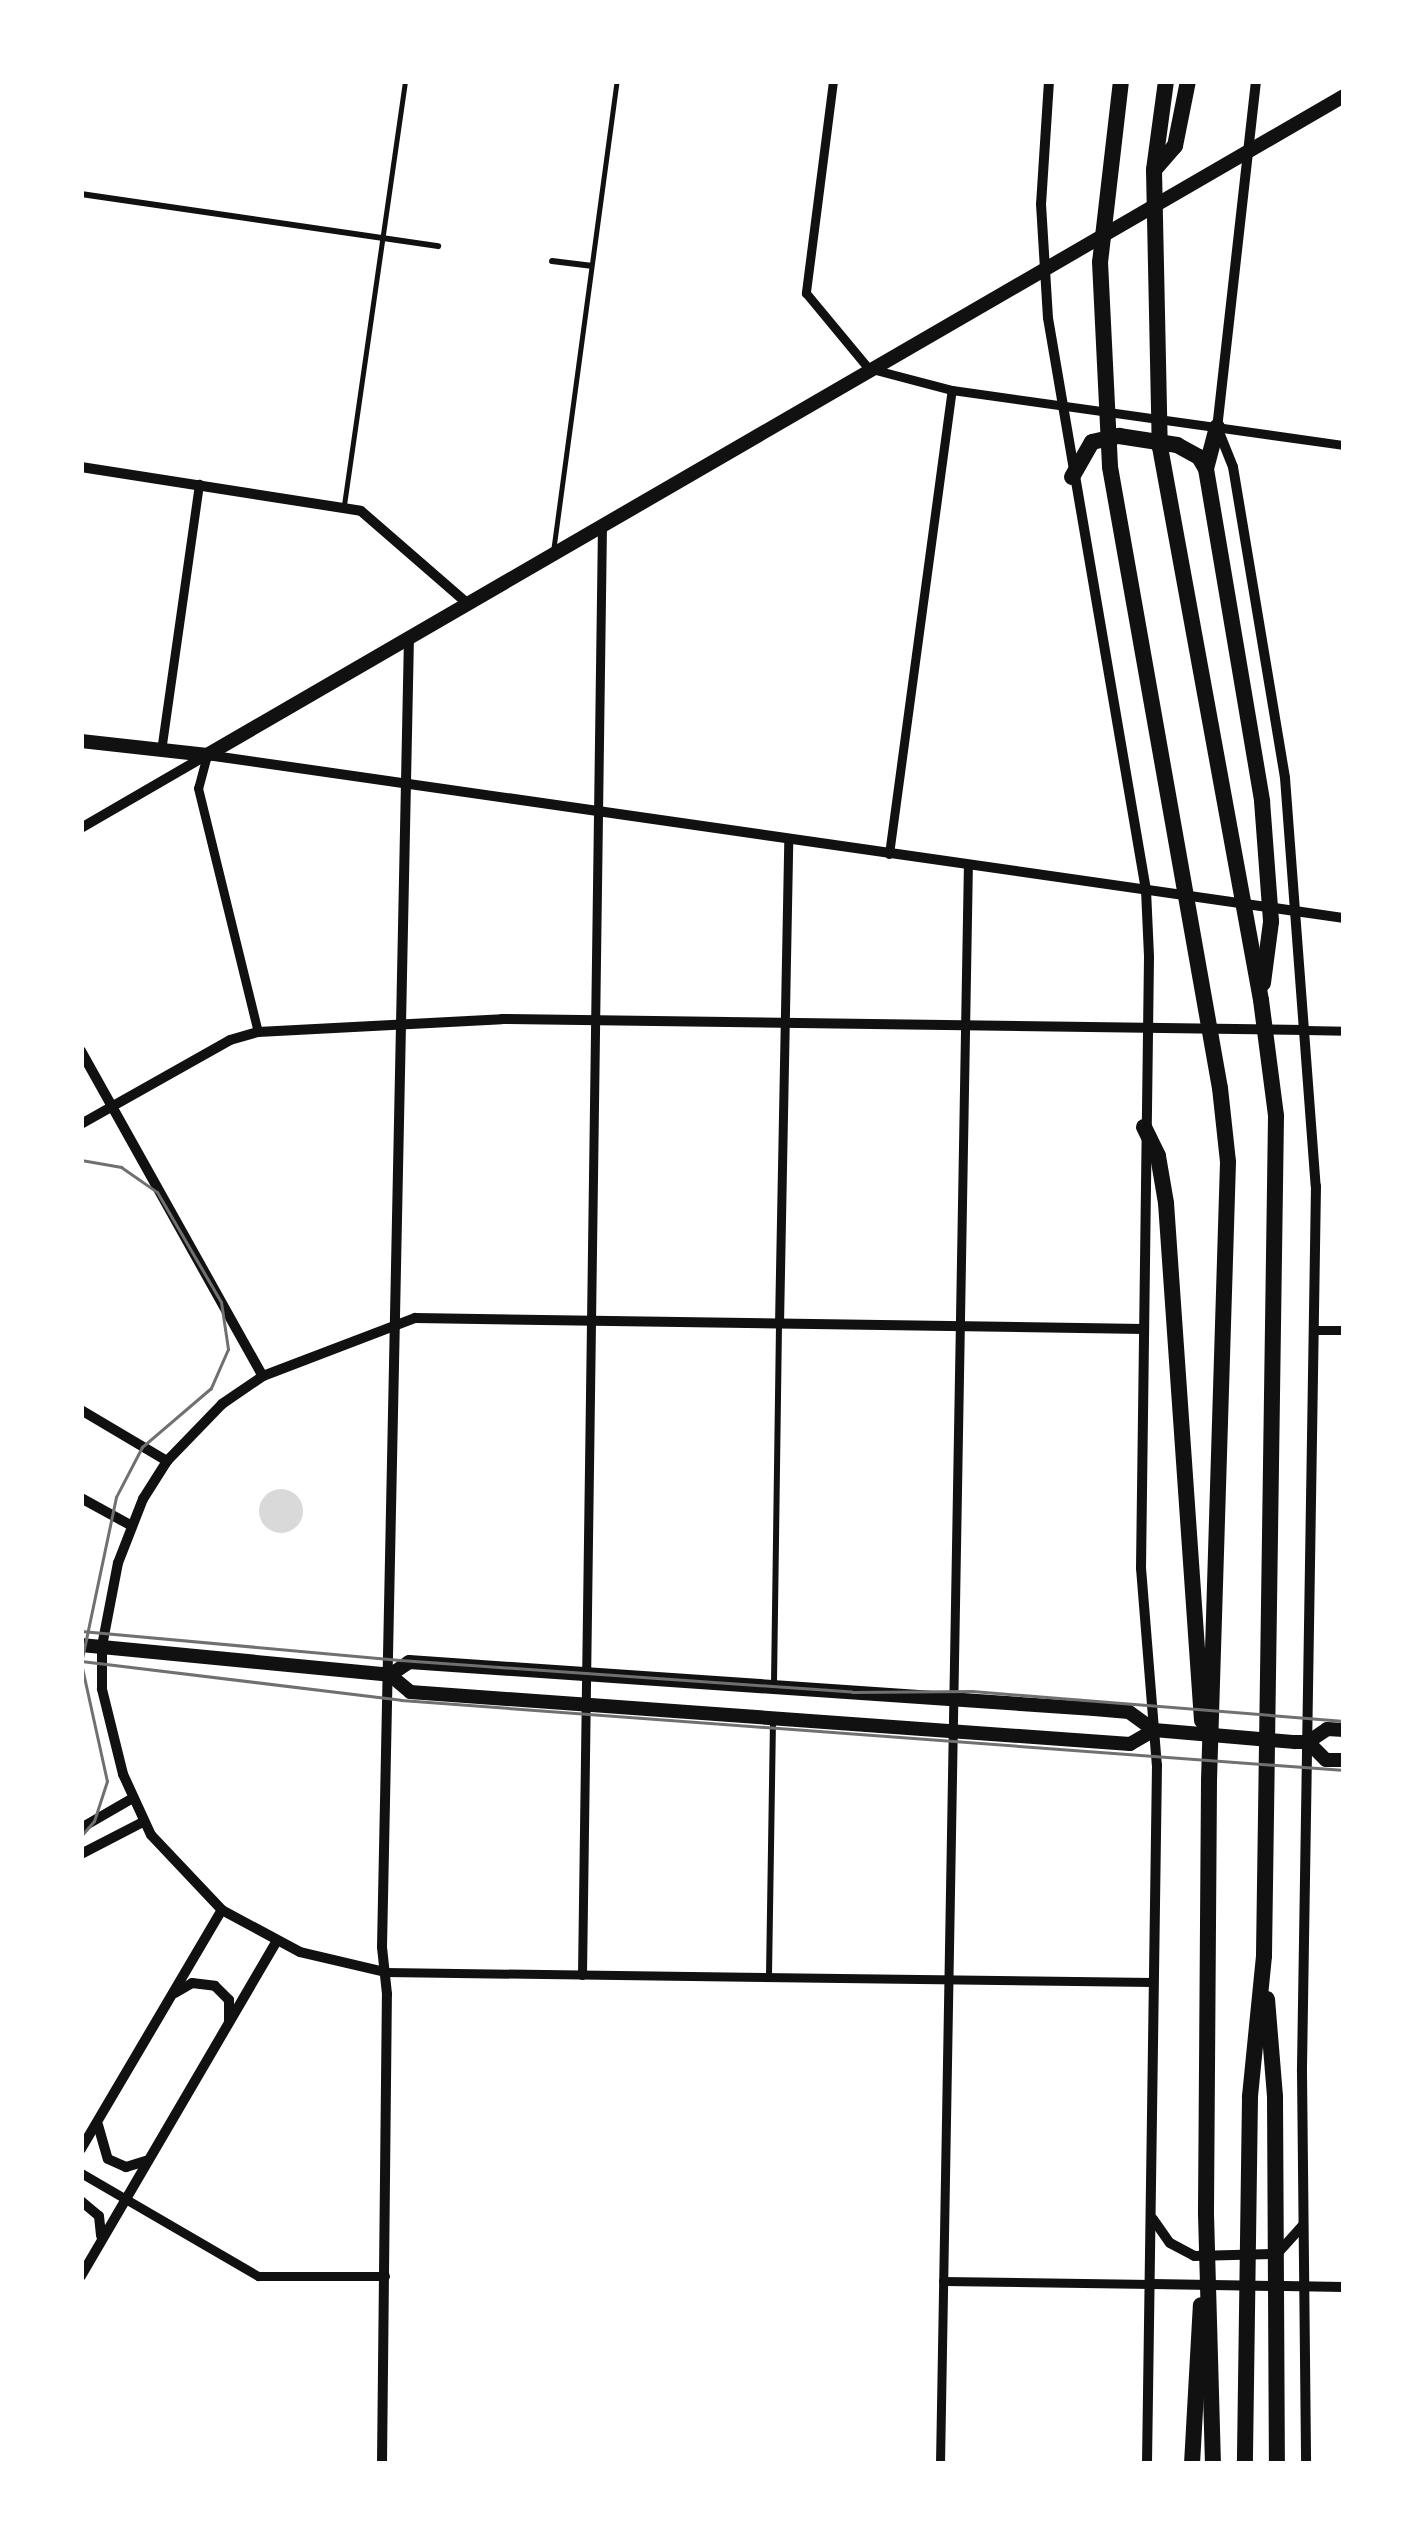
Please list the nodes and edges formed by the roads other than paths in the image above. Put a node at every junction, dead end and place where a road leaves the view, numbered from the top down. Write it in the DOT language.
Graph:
graph roads {
  1 [pos="405,81"];
  2 [pos="617,81"];
  3 [pos="833,81"];
  4 [pos="1049,81"];
  5 [pos="1117,81"];
  6 [pos="1166,81"];
  7 [pos="1188,81"];
  8 [pos="1256,81"];
  9 [pos="1344,96"];
  10 [pos="1249,152"];
  11 [pos="1154,170"];
  12 [pos="81,194"];
  13 [pos="382,238"];
  14 [pos="438,246"];
  15 [pos="552,261"];
  16 [pos="591,266"];
  17 [pos="1044,271"];
  18 [pos="868,368"];
  19 [pos="952,390"];
  20 [pos="1060,403"];
  21 [pos="1217,427"];
  22 [pos="1344,445"];
  23 [pos="81,467"];
  24 [pos="1207,469"];
  25 [pos="1072,477"];
  26 [pos="200,484"];
  27 [pos="344,505"];
  28 [pos="602,524"];
  29 [pos="553,552"];
  30 [pos="466,603"];
  31 [pos="409,638"];
  32 [pos="81,741"];
  33 [pos="161,751"];
  34 [pos="207,755"];
  35 [pos="406,784"];
  36 [pos="598,812"];
  37 [pos="81,828"];
  38 [pos="788,839"];
  39 [pos="889,854"];
  40 [pos="968,865"];
  41 [pos="1145,890"];
  42 [pos="1293,911"];
  43 [pos="1344,918"];
  44 [pos="1261,1000"];
  45 [pos="596,1020"];
  46 [pos="404,1022"];
  47 [pos="784,1024"];
  48 [pos="964,1024"];
  49 [pos="1147,1028"];
  50 [pos="1305,1030"];
  51 [pos="1344,1031"];
  52 [pos="258,1032"];
  53 [pos="81,1051"];
  54 [pos="112,1106"];
  55 [pos="81,1124"];
  56 [pos="1144,1127"];
  57 [pos="590,1322"];
  58 [pos="779,1324"];
  59 [pos="962,1327"];
  60 [pos="396,1328"];
  61 [pos="1144,1329"];
  62 [pos="1314,1330"];
  63 [pos="1344,1330"];
  64 [pos="263,1376"];
  65 [pos="81,1410"];
  66 [pos="167,1461"];
  67 [pos="81,1498"];
  68 [pos="133,1526"];
  69 [pos="81,1645"];
  70 [pos="102,1646"];
  71 [pos="586,1673"];
  72 [pos="390,1675"];
  73 [pos="774,1687"];
  74 [pos="953,1700"];
  75 [pos="585,1705"];
  76 [pos="773,1718"];
  77 [pos="1154,1730"];
  78 [pos="1344,1730"];
  79 [pos="950,1731"];
  80 [pos="1301,1742"];
  81 [pos="1344,1760"];
  82 [pos="1209,1781"];
  83 [pos="133,1798"];
  84 [pos="143,1822"];
  85 [pos="81,1828"];
  86 [pos="81,1855"];
  87 [pos="222,1910"];
  88 [pos="276,1942"];
  89 [pos="1264,1956"];
  90 [pos="385,1972"];
  91 [pos="582,1975"];
  92 [pos="769,1976"];
  93 [pos="946,1980"];
  94 [pos="1153,1982"];
  95 [pos="172,1995"];
  96 [pos="226,2029"];
  97 [pos="100,2116"];
  98 [pos="81,2149"];
  99 [pos="153,2154"];
  100 [pos="81,2173"];
  101 [pos="126,2199"];
  102 [pos="81,2201"];
  103 [pos="1206,2214"];
  104 [pos="1151,2216"];
  105 [pos="1304,2223"];
  106 [pos="96,2251"];
  107 [pos="81,2276"];
  108 [pos="385,2276"];
  109 [pos="943,2281"];
  110 [pos="1152,2284"];
  111 [pos="1298,2287"];
  112 [pos="1344,2287"];
  113 [pos="382,2464"];
  114 [pos="940,2464"];
  115 [pos="1147,2464"];
  116 [pos="1192,2464"];
  117 [pos="1213,2464"];
  118 [pos="1245,2464"];
  119 [pos="1277,2464"];
  120 [pos="1306,2464"];
  1 -- 13 [label="lane"];
  2 -- 16 [label="lane"];
  3 -- 18 [label="street"];
  4 -- 17 [label="street"];
  5 -- 82 [label="highway"];
  6 -- 11 [label="highway"];
  7 -- 11 [label="highway"];
  8 -- 10 [label="street"];
  9 -- 10 [label="main road"];
  10 -- 17 [label="main road"];
  10 -- 21 [label="street"];
  11 -- 44 [label="highway"];
  12 -- 13 [label="street"];
  13 -- 14 [label="street"];
  13 -- 27 [label="lane"];
  15 -- 16 [label="street"];
  16 -- 29 [label="lane"];
  17 -- 18 [label="main road"];
  17 -- 20 [label="street"];
  18 -- 19 [label="street"];
  18 -- 28 [label="main road"];
  19 -- 20 [label="street"];
  19 -- 39 [label="street"];
  20 -- 21 [label="street"];
  20 -- 25 [label="street"];
  21 -- 22 [label="street"];
  21 -- 24 [label="highway"];
  21 -- 42 [label="street"];
  23 -- 26 [label="street"];
  24 -- 25 [label="highway"];
  24 -- 44 [label="highway"];
  25 -- 41 [label="street"];
  26 -- 27 [label="street"];
  26 -- 33 [label="street"];
  27 -- 30 [label="street"];
  28 -- 29 [label="main road"];
  28 -- 36 [label="street"];
  29 -- 30 [label="main road"];
  30 -- 31 [label="main road"];
  31 -- 34 [label="main road"];
  31 -- 35 [label="street"];
  32 -- 33 [label="main road"];
  33 -- 34 [label="main road"];
  34 -- 35 [label="street"];
  34 -- 37 [label="street"];
  34 -- 52 [label="street"];
  35 -- 36 [label="street"];
  35 -- 46 [label="street"];
  36 -- 38 [label="street"];
  36 -- 45 [label="street"];
  38 -- 39 [label="street"];
  38 -- 47 [label="street"];
  39 -- 40 [label="street"];
  40 -- 41 [label="street"];
  40 -- 48 [label="street"];
  41 -- 42 [label="street"];
  41 -- 49 [label="street"];
  42 -- 43 [label="street"];
  42 -- 50 [label="street"];
  44 -- 89 [label="highway"];
  45 -- 46 [label="street"];
  45 -- 47 [label="street"];
  45 -- 57 [label="street"];
  46 -- 52 [label="street"];
  46 -- 60 [label="street"];
  47 -- 48 [label="street"];
  47 -- 58 [label="street"];
  48 -- 49 [label="street"];
  48 -- 59 [label="street"];
  49 -- 50 [label="street"];
  49 -- 56 [label="street"];
  50 -- 51 [label="street"];
  50 -- 62 [label="street"];
  52 -- 54 [label="street"];
  53 -- 54 [label="street"];
  54 -- 55 [label="street"];
  54 -- 64 [label="street"];
  56 -- 61 [label="street"];
  56 -- 82 [label="highway"];
  57 -- 58 [label="street"];
  57 -- 60 [label="street"];
  57 -- 71 [label="street"];
  58 -- 59 [label="street"];
  58 -- 73 [label="street"];
  59 -- 61 [label="street"];
  59 -- 74 [label="street"];
  60 -- 64 [label="street"];
  60 -- 72 [label="street"];
  61 -- 77 [label="street"];
  62 -- 63 [label="street"];
  62 -- 80 [label="street"];
  64 -- 66 [label="street"];
  65 -- 66 [label="street"];
  66 -- 68 [label="street"];
  67 -- 68 [label="street"];
  68 -- 70 [label="street"];
  69 -- 70 [label="main road"];
  70 -- 72 [label="main road"];
  70 -- 83 [label="street"];
  71 -- 72 [label="main road"];
  71 -- 73 [label="main road"];
  71 -- 75 [label="street"];
  72 -- 75 [label="main road"];
  72 -- 90 [label="street"];
  73 -- 74 [label="main road"];
  74 -- 77 [label="main road"];
  74 -- 79 [label="street"];
  75 -- 76 [label="main road"];
  75 -- 91 [label="street"];
  76 -- 79 [label="main road"];
  76 -- 92 [label="street"];
  77 -- 79 [label="main road"];
  77 -- 80 [label="main road"];
  77 -- 94 [label="street"];
  78 -- 80 [label="main road"];
  79 -- 93 [label="street"];
  80 -- 81 [label="main road"];
  80 -- 105 [label="street"];
  82 -- 103 [label="highway"];
  83 -- 84 [label="street"];
  83 -- 85 [label="street"];
  84 -- 86 [label="street"];
  84 -- 87 [label="street"];
  87 -- 88 [label="street"];
  87 -- 95 [label="street"];
  88 -- 90 [label="street"];
  88 -- 96 [label="street"];
  89 -- 118 [label="highway"];
  89 -- 119 [label="highway"];
  90 -- 91 [label="street"];
  90 -- 108 [label="street"];
  91 -- 92 [label="street"];
  92 -- 93 [label="street"];
  93 -- 94 [label="street"];
  93 -- 109 [label="street"];
  94 -- 104 [label="street"];
  95 -- 96 [label="street"];
  95 -- 97 [label="street"];
  96 -- 99 [label="street"];
  97 -- 98 [label="street"];
  97 -- 99 [label="street"];
  99 -- 101 [label="street"];
  100 -- 101 [label="street"];
  101 -- 106 [label="street"];
  101 -- 108 [label="street"];
  102 -- 106 [label="street"];
  103 -- 116 [label="highway"];
  103 -- 117 [label="highway"];
  104 -- 105 [label="street"];
  104 -- 110 [label="street"];
  105 -- 111 [label="street"];
  106 -- 107 [label="street"];
  108 -- 113 [label="street"];
  109 -- 110 [label="street"];
  109 -- 114 [label="street"];
  110 -- 111 [label="street"];
  110 -- 115 [label="street"];
  111 -- 112 [label="street"];
  111 -- 120 [label="street"];
}
